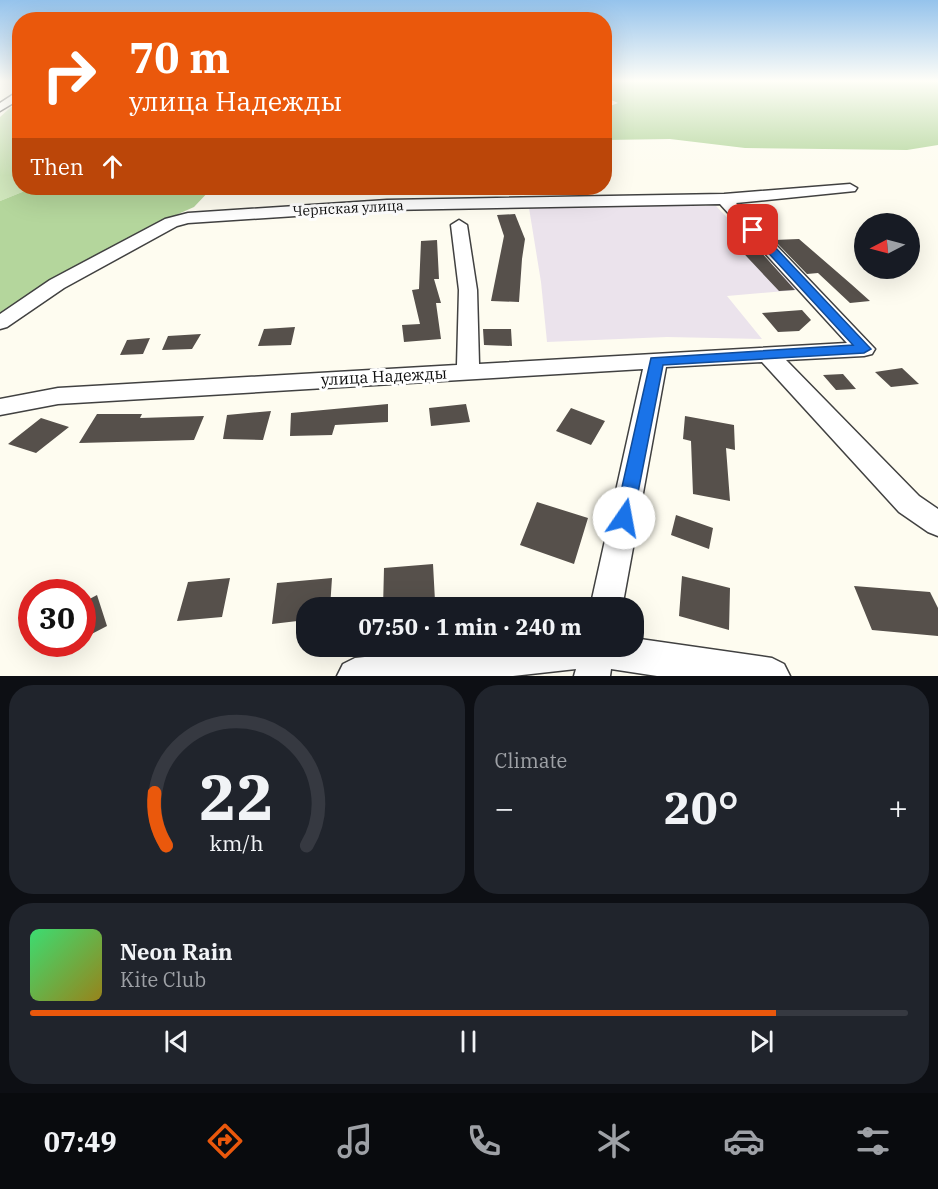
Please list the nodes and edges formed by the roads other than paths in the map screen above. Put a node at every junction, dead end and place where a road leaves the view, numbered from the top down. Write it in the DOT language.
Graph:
graph roads {
  1 [pos="850,188"];
  2 [pos="724,199"];
  3 [pos="459,225"];
  4 [pos="0,323"];
  5 [pos="768,355"];
  6 [pos="656,361"];
  7 [pos="468,371"];
  8 [pos="0,407"];
  9 [pos="938,524"];
  10 [pos="608,597"];
  11 [pos="596,657"];
  12 [pos="355,676"];
  13 [pos="772,676"];
  1 -- 2 [label="street, Чернская улица"];
  2 -- 4 [label="street, Чернская улица"];
  2 -- 5 [label="street, улица Надежды"];
  3 -- 7 [label="street"];
  5 -- 6 [label="street, улица Надежды"];
  5 -- 9 [label="street"];
  6 -- 7 [label="street, улица Надежды"];
  6 -- 10 [label="street"];
  7 -- 8 [label="street, улица Надежды"];
  11 -- 12 [label="street"];
  11 -- 13 [label="street"];
}
